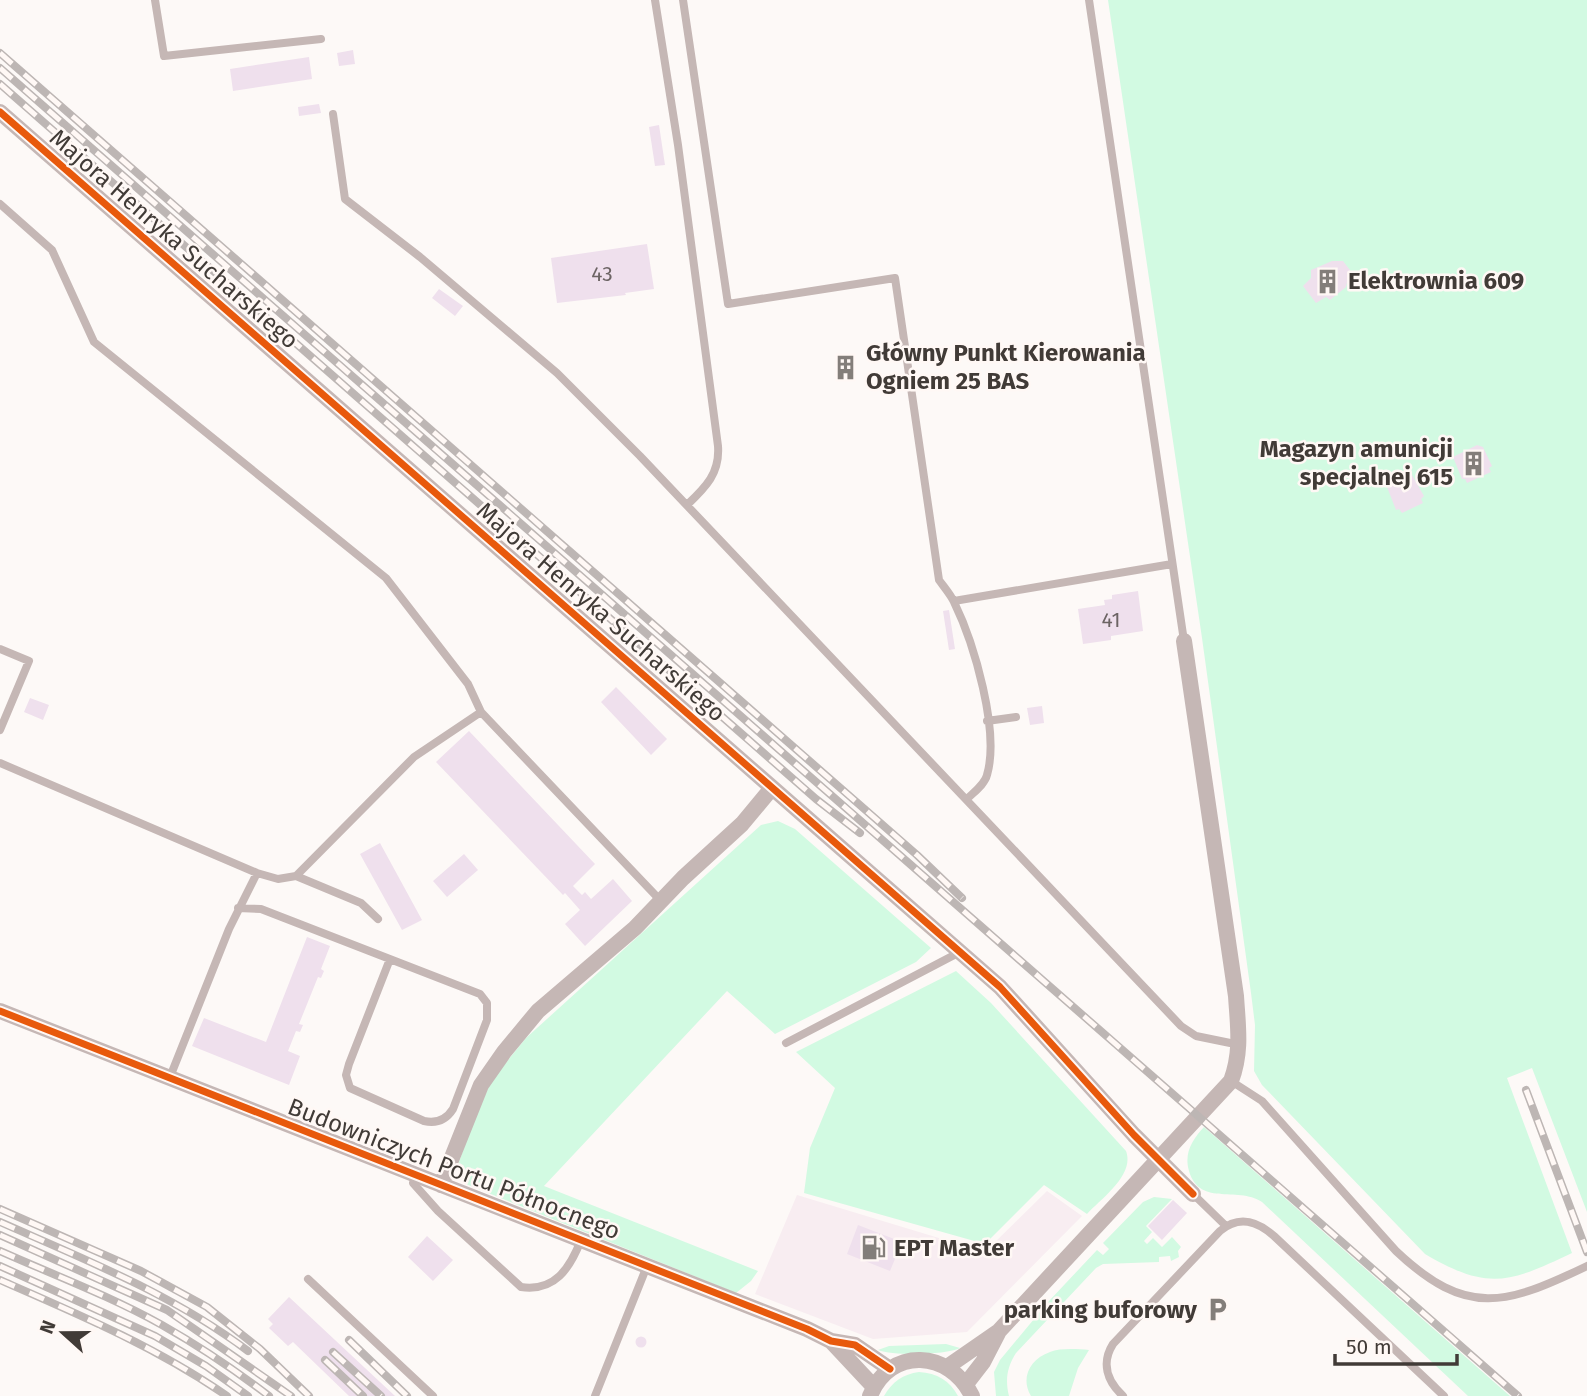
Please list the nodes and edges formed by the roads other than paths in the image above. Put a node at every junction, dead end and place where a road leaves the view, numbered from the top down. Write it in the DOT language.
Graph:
graph roads {
  1 [pos="155,0"];
  2 [pos="655,0"];
  3 [pos="683,0"];
  4 [pos="1089,0"];
  5 [pos="321,39"];
  6 [pos="0,112"];
  7 [pos="332,114"];
  8 [pos="0,204"];
  9 [pos="687,505"];
  10 [pos="1172,564"];
  11 [pos="954,601"];
  12 [pos="1184,641"];
  13 [pos="0,649"];
  14 [pos="481,712"];
  15 [pos="1016,717"];
  16 [pos="987,721"];
  17 [pos="0,730"];
  18 [pos="0,763"];
  19 [pos="772,788"];
  20 [pos="967,799"];
  21 [pos="257,873"];
  22 [pos="296,876"];
  23 [pos="661,901"];
  24 [pos="238,908"];
  25 [pos="378,919"];
  26 [pos="960,952"];
  27 [pos="390,959"];
  28 [pos="0,1011"];
  29 [pos="786,1043"];
  30 [pos="1240,1045"];
  31 [pos="170,1077"];
  32 [pos="1231,1081"];
  33 [pos="1158,1160"];
  34 [pos="416,1175"];
  35 [pos="442,1185"];
  36 [pos="1194,1194"];
  37 [pos="1226,1226"];
  38 [pos="581,1240"];
  39 [pos="647,1266"];
  40 [pos="1587,1266"];
  41 [pos="309,1279"];
  42 [pos="999,1331"];
  43 [pos="831,1341"];
  44 [pos="947,1367"];
  45 [pos="890,1369"];
  46 [pos="969,1390"];
  47 [pos="872,1391"];
  48 [pos="433,1396"];
  49 [pos="595,1396"];
  50 [pos="1123,1396"];
  51 [pos="1444,1396"];
  1 -- 5 [label="lane"];
  2 -- 9 [label="lane"];
  3 -- 11 [label="lane"];
  4 -- 10 [label="lane"];
  6 -- 19 [label="street, Majora Henryka Sucharskiego"];
  7 -- 9 [label="lane"];
  8 -- 14 [label="lane"];
  9 -- 20 [label="lane"];
  10 -- 11 [label="lane"];
  10 -- 12 [label="lane"];
  11 -- 16 [label="lane"];
  12 -- 30 [label="street"];
  13 -- 17 [label="lane"];
  14 -- 22 [label="lane"];
  14 -- 23 [label="lane"];
  15 -- 16 [label="lane"];
  16 -- 20 [label="lane"];
  18 -- 21 [label="lane"];
  19 -- 23 [label="street, Budowniczych Portu Północnego"];
  19 -- 26 [label="street, Majora Henryka Sucharskiego"];
  20 -- 30 [label="lane"];
  21 -- 22 [label="lane"];
  21 -- 24 [label="lane"];
  22 -- 25 [label="lane"];
  23 -- 35 [label="street, Budowniczych Portu Północnego"];
  24 -- 27 [label="lane"];
  24 -- 31 [label="lane"];
  26 -- 29 [label="lane"];
  26 -- 33 [label="street, Majora Henryka Sucharskiego"];
  27 -- 27 [label="lane"];
  28 -- 31 [label="street, Budowniczych Portu Północnego"];
  30 -- 32 [label="street"];
  31 -- 34 [label="street, Budowniczych Portu Północnego"];
  32 -- 33 [label="street"];
  32 -- 40 [label="lane"];
  33 -- 36 [label="street"];
  33 -- 42 [label="street"];
  34 -- 35 [label="street, Budowniczych Portu Północnego"];
  34 -- 38 [label="lane"];
  35 -- 38 [label="street, Budowniczych Portu Północnego"];
  36 -- 37 [label="lane"];
  37 -- 50 [label="lane"];
  37 -- 51 [label="lane"];
  38 -- 39 [label="street, Budowniczych Portu Północnego"];
  39 -- 43 [label="street, Budowniczych Portu Północnego"];
  39 -- 49 [label="lane"];
  41 -- 48 [label="lane"];
  42 -- 44 [label="street"];
  42 -- 46 [label="street"];
  43 -- 45 [label="street, Budowniczych Portu Północnego"];
  43 -- 47 [label="street, Budowniczych Portu Północnego"];
  44 -- 45 [label="street"];
  44 -- 46 [label="street"];
  45 -- 47 [label="street, Budowniczych Portu Północnego"];
}
